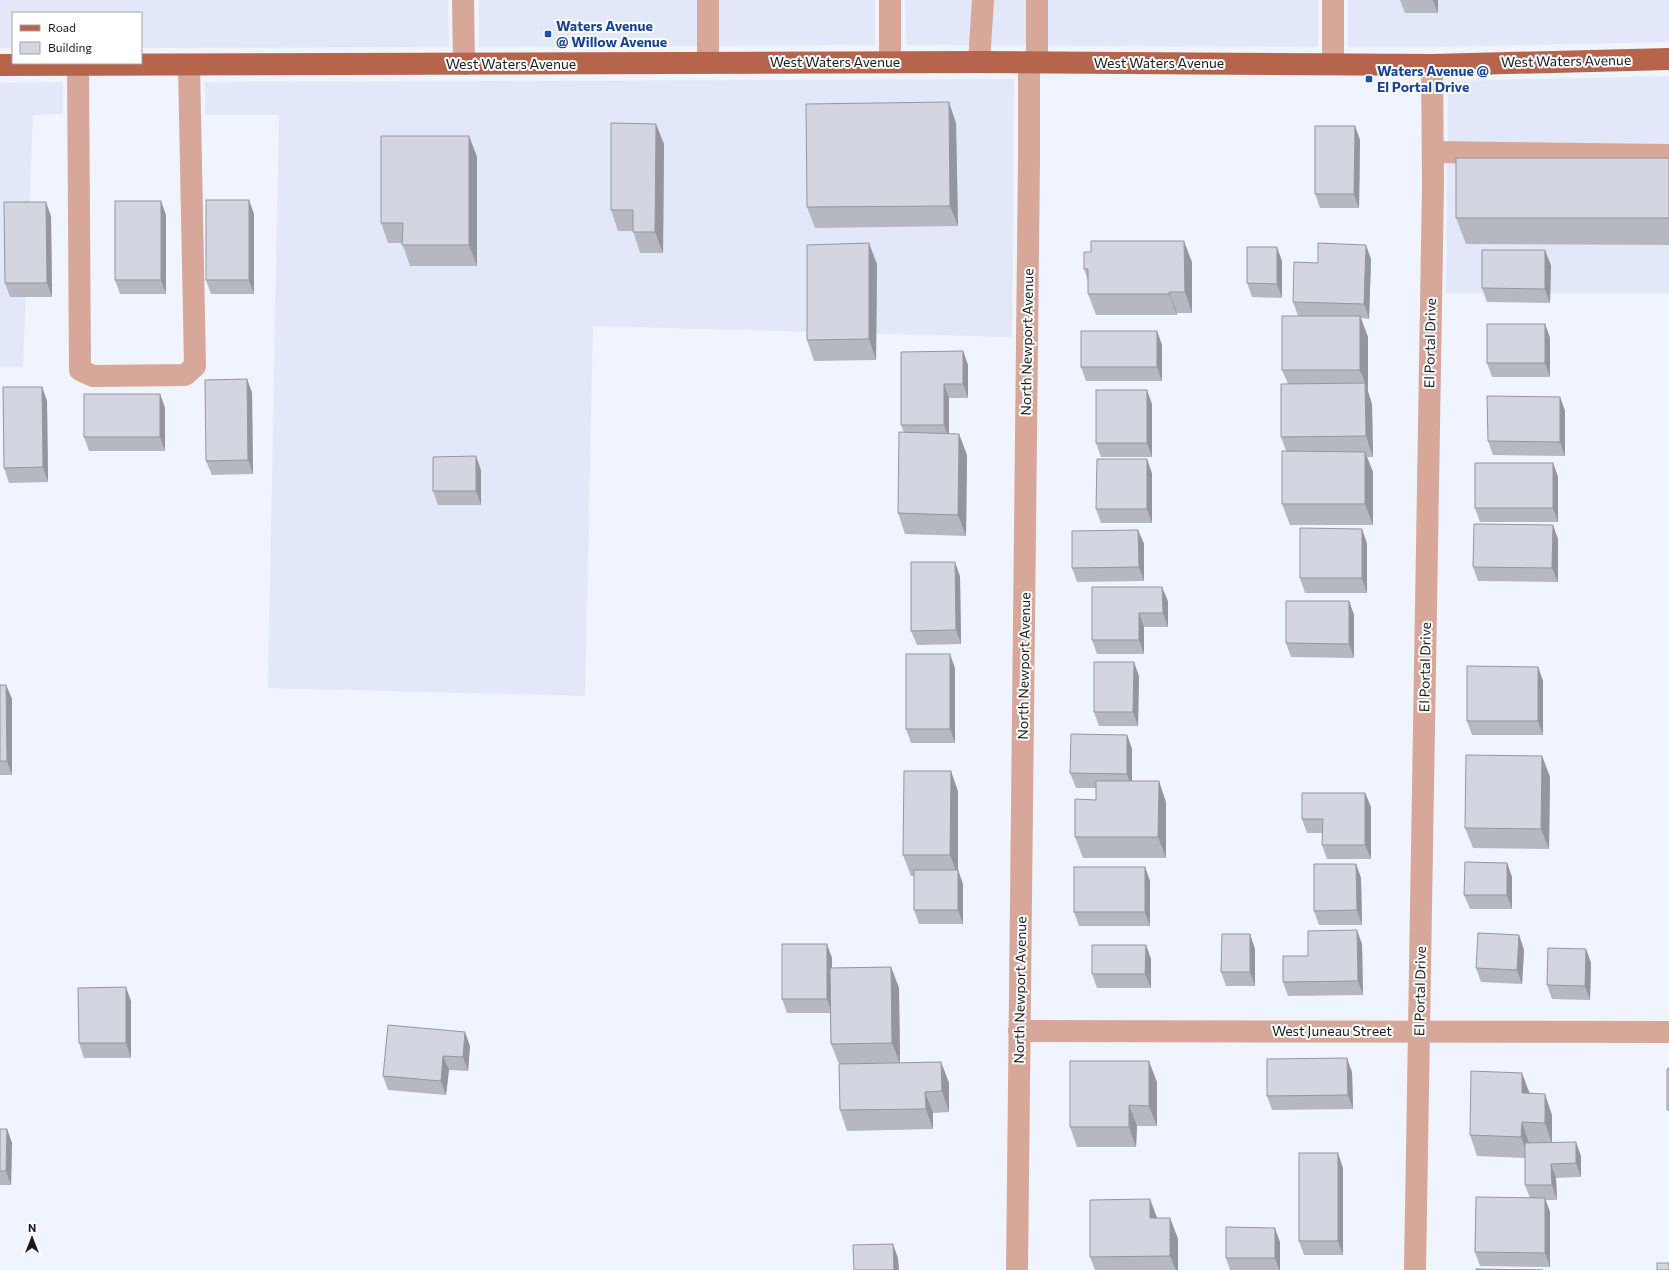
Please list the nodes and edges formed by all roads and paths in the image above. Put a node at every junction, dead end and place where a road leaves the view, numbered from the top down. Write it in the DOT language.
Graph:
graph roads {
  1 [pos="463,0"];
  2 [pos="708,0"];
  3 [pos="890,0"];
  4 [pos="983,0"];
  5 [pos="1037,0"];
  6 [pos="1333,0"];
  7 [pos="1669,59"];
  8 [pos="890,62"];
  9 [pos="979,62"];
  10 [pos="1033,62"];
  11 [pos="708,63"];
  12 [pos="464,64"];
  13 [pos="1333,64"];
  14 [pos="0,65"];
  15 [pos="78,65"];
  16 [pos="189,65"];
  17 [pos="1432,65"];
  18 [pos="1433,152"];
  19 [pos="1669,155"];
  20 [pos="1019,1031"];
  21 [pos="1419,1032"];
  22 [pos="1669,1032"];
  23 [pos="1017,1270"];
  24 [pos="1415,1270"];
  1 -- 12 [label="street"];
  2 -- 11 [label="street"];
  3 -- 8 [label="street"];
  4 -- 9 [label="street"];
  5 -- 10 [label="street, North Newport Avenue"];
  6 -- 13 [label="street"];
  7 -- 17 [label="main road, West Waters Avenue"];
  8 -- 9 [label="main road, West Waters Avenue"];
  8 -- 11 [label="main road, West Waters Avenue"];
  9 -- 10 [label="main road, West Waters Avenue"];
  10 -- 13 [label="main road, West Waters Avenue"];
  10 -- 20 [label="street, North Newport Avenue"];
  11 -- 12 [label="main road, West Waters Avenue"];
  12 -- 16 [label="main road, West Waters Avenue"];
  13 -- 17 [label="main road, West Waters Avenue"];
  14 -- 15 [label="main road, West Waters Avenue"];
  15 -- 16 [label="main road, West Waters Avenue"];
  15 -- 16 [label="street"];
  17 -- 18 [label="street, El Portal Drive"];
  18 -- 19 [label="street"];
  18 -- 21 [label="street, El Portal Drive"];
  20 -- 21 [label="street, West Juneau Street"];
  20 -- 23 [label="street, North Newport Avenue"];
  21 -- 22 [label="street, West Juneau Street"];
  21 -- 24 [label="street, El Portal Drive"];
}
